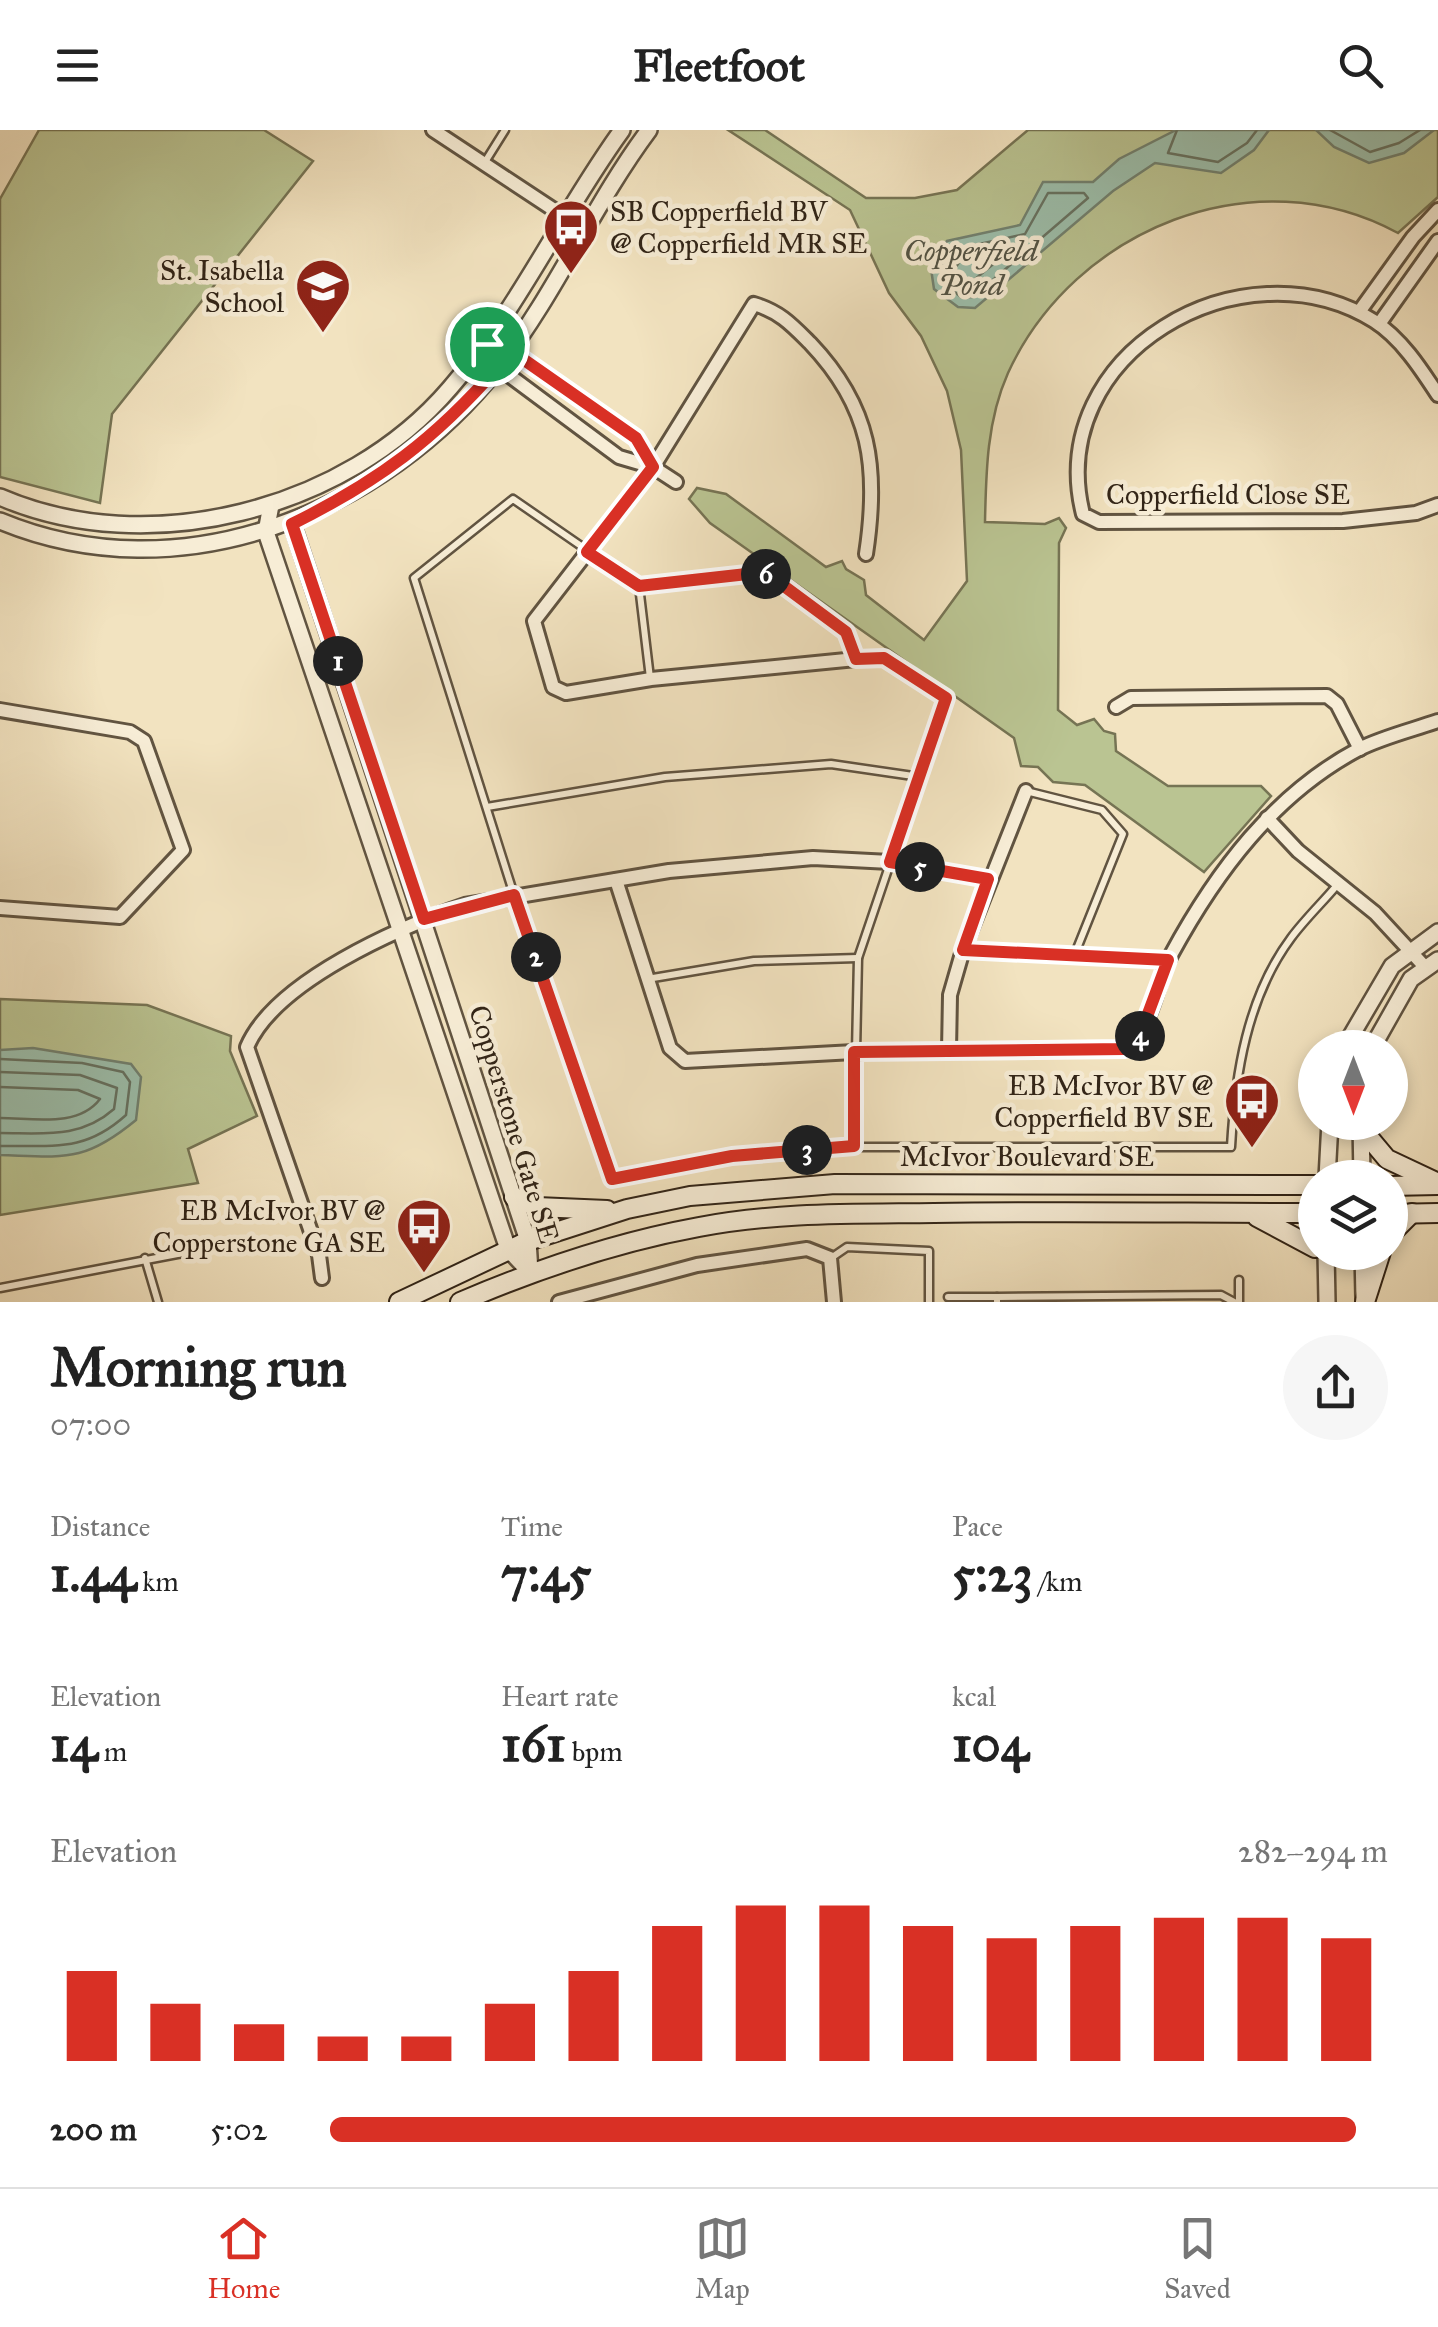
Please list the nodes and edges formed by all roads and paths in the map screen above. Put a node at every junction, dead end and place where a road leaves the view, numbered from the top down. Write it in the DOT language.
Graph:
graph roads {
  1 [pos="432,130"];
  2 [pos="505,130"];
  3 [pos="622,130"];
  4 [pos="649,130"];
  5 [pos="485,163"];
  6 [pos="1438,210"];
  7 [pos="561,217"];
  8 [pos="584,230"];
  9 [pos="1438,241"];
  10 [pos="1360,312"];
  11 [pos="1379,324"];
  12 [pos="487,344"];
  13 [pos="510,350"];
  14 [pos="498,367"];
  15 [pos="1438,395"];
  16 [pos="653,467"];
  17 [pos="676,482"];
  18 [pos="0,497"];
  19 [pos="271,505"];
  20 [pos="1438,505"];
  21 [pos="0,521"];
  22 [pos="292,524"];
  23 [pos="266,532"];
  24 [pos="587,552"];
  25 [pos="866,554"];
  26 [pos="639,586"];
  27 [pos="856,659"];
  28 [pos="650,679"];
  29 [pos="1116,707"];
  30 [pos="0,710"];
  31 [pos="1438,720"];
  32 [pos="1360,749"];
  33 [pos="920,776"];
  34 [pos="1026,792"];
  35 [pos="487,807"];
  36 [pos="1267,818"];
  37 [pos="890,862"];
  38 [pos="988,879"];
  39 [pos="616,880"];
  40 [pos="1339,884"];
  41 [pos="514,895"];
  42 [pos="0,908"];
  43 [pos="424,919"];
  44 [pos="400,930"];
  45 [pos="1438,932"];
  46 [pos="963,950"];
  47 [pos="1409,950"];
  48 [pos="1074,956"];
  49 [pos="858,958"];
  50 [pos="1168,960"];
  51 [pos="1431,963"];
  52 [pos="647,979"];
  53 [pos="1353,1030"];
  54 [pos="1381,1030"];
  55 [pos="949,1051"];
  56 [pos="854,1052"];
  57 [pos="1372,1140"];
  58 [pos="854,1146"];
  59 [pos="1438,1184"];
  60 [pos="1298,1185"];
  61 [pos="1408,1185"];
  62 [pos="514,1198"];
  63 [pos="627,1210"];
  64 [pos="1247,1212"];
  65 [pos="1298,1213"];
  66 [pos="1408,1213"];
  67 [pos="1412,1213"];
  68 [pos="1438,1213"];
  69 [pos="1408,1217"];
  70 [pos="1298,1240"];
  71 [pos="528,1241"];
  72 [pos="508,1249"];
  73 [pos="188,1252"];
  74 [pos="145,1258"];
  75 [pos="830,1258"];
  76 [pos="1324,1270"];
  77 [pos="1364,1270"];
  78 [pos="1375,1270"];
  79 [pos="530,1272"];
  80 [pos="322,1278"];
  81 [pos="1239,1280"];
  82 [pos="0,1288"];
  83 [pos="948,1297"];
  84 [pos="997,1299"];
  85 [pos="158,1302"];
  86 [pos="399,1302"];
  87 [pos="460,1302"];
  88 [pos="560,1302"];
  89 [pos="834,1302"];
  90 [pos="929,1302"];
  91 [pos="1236,1302"];
  92 [pos="1327,1302"];
  93 [pos="1365,1302"];
  1 -- 5 [label="street"];
  2 -- 5 [label="lane"];
  3 -- 7 [label="street"];
  4 -- 8 [label="street"];
  5 -- 7 [label="street"];
  6 -- 10 [label="street"];
  7 -- 8 [label="street"];
  7 -- 12 [label="street"];
  8 -- 13 [label="street"];
  9 -- 11 [label="street"];
  10 -- 11 [label="street, Copperfield Close SE"];
  10 -- 20 [label="street, Copperfield Close SE"];
  11 -- 15 [label="street, Copperfield Close SE"];
  12 -- 13 [label="street"];
  12 -- 14 [label="street"];
  12 -- 19 [label="street"];
  13 -- 14 [label="street"];
  13 -- 16 [label="street"];
  14 -- 16 [label="street"];
  14 -- 22 [label="street"];
  16 -- 17 [label="street"];
  16 -- 24 [label="street"];
  16 -- 25 [label="street"];
  18 -- 19 [label="street"];
  19 -- 22 [label="street, Copperstone Gate SE"];
  19 -- 23 [label="street, Copperstone Gate SE"];
  21 -- 23 [label="street"];
  22 -- 23 [label="street"];
  22 -- 43 [label="street, Copperstone Gate SE"];
  23 -- 44 [label="street, Copperstone Gate SE"];
  24 -- 26 [label="lane"];
  24 -- 28 [label="street"];
  24 -- 35 [label="lane"];
  26 -- 27 [label="lane"];
  26 -- 28 [label="lane"];
  27 -- 28 [label="street"];
  27 -- 33 [label="lane"];
  29 -- 32 [label="street"];
  30 -- 42 [label="street"];
  31 -- 32 [label="street"];
  32 -- 36 [label="street"];
  33 -- 35 [label="lane"];
  33 -- 37 [label="lane"];
  34 -- 38 [label="street"];
  34 -- 48 [label="lane"];
  35 -- 41 [label="lane"];
  36 -- 40 [label="street"];
  36 -- 50 [label="street"];
  37 -- 38 [label="street"];
  37 -- 39 [label="street"];
  37 -- 49 [label="lane"];
  38 -- 46 [label="street"];
  39 -- 41 [label="street"];
  39 -- 52 [label="street"];
  40 -- 47 [label="street"];
  40 -- 58 [label="lane"];
  41 -- 43 [label="street"];
  41 -- 58 [label="lane"];
  43 -- 44 [label="street"];
  43 -- 62 [label="street, Copperstone Gate SE"];
  44 -- 72 [label="street, Copperstone Gate SE"];
  44 -- 80 [label="street"];
  45 -- 47 [label="street"];
  46 -- 48 [label="lane"];
  46 -- 55 [label="street"];
  47 -- 51 [label="street"];
  47 -- 53 [label="street"];
  48 -- 50 [label="lane"];
  49 -- 52 [label="lane"];
  49 -- 56 [label="lane"];
  50 -- 55 [label="street"];
  51 -- 54 [label="street"];
  52 -- 56 [label="street"];
  55 -- 56 [label="street"];
  56 -- 58 [label="lane"];
  57 -- 59 [label="main road"];
  59 -- 61 [label="main road"];
  60 -- 63 [label="main road, McIvor Boulevard SE"];
  62 -- 63 [label="main road"];
  62 -- 71 [label="street, Copperstone Gate SE"];
  63 -- 71 [label="main road, McIvor Boulevard SE"];
  64 -- 65 [label="main road, McIvor Boulevard SE"];
  64 -- 70 [label="main road"];
  64 -- 79 [label="main road, McIvor Boulevard SE"];
  66 -- 67 [label="main road"];
  67 -- 68 [label="main road"];
  67 -- 69 [label="main road"];
  71 -- 72 [label="main road, McIvor Boulevard SE"];
  71 -- 79 [label="street, Copperstone Gate SE"];
  72 -- 79 [label="street, Copperstone Gate SE"];
  72 -- 86 [label="main road, McIvor Boulevard SE"];
  73 -- 74 [label="lane"];
  74 -- 82 [label="lane"];
  74 -- 85 [label="lane"];
  75 -- 88 [label="street"];
  75 -- 89 [label="street"];
  75 -- 90 [label="lane"];
  76 -- 92 [label="street"];
  77 -- 93 [label="street"];
  78 -- 93 [label="main road"];
  79 -- 87 [label="main road, McIvor Boulevard SE"];
  81 -- 91 [label="lane"];
  83 -- 84 [label="lane"];
  84 -- 91 [label="lane"];
}
